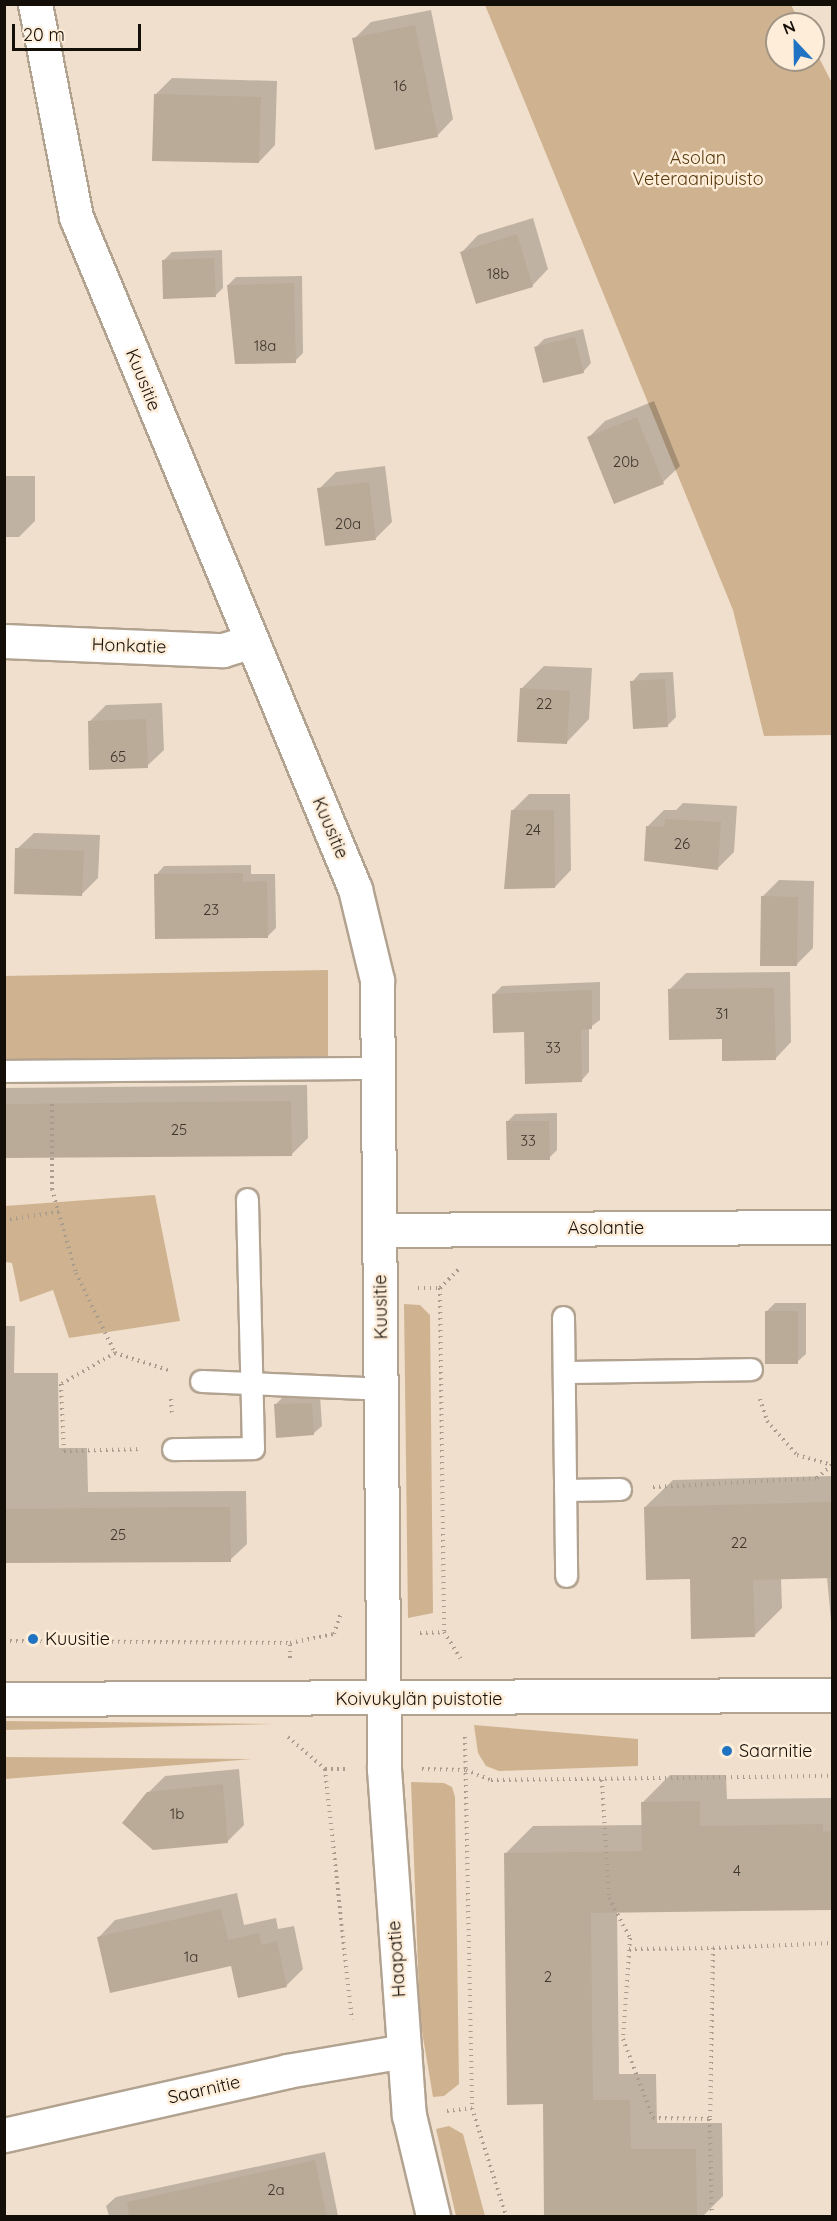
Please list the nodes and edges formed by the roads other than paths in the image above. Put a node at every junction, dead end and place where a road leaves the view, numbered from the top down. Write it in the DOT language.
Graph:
graph roads {
  1 [pos="35,4"];
  2 [pos="4,641"];
  3 [pos="252,641"];
  4 [pos="378,1068"];
  5 [pos="4,1071"];
  6 [pos="247,1199"];
  7 [pos="832,1227"];
  8 [pos="380,1230"];
  9 [pos="563,1317"];
  10 [pos="751,1369"];
  11 [pos="564,1372"];
  12 [pos="201,1381"];
  13 [pos="250,1383"];
  14 [pos="382,1389"];
  15 [pos="173,1449"];
  16 [pos="565,1490"];
  17 [pos="620,1490"];
  18 [pos="566,1576"];
  19 [pos="832,1695"];
  20 [pos="4,1699"];
  21 [pos="382,1699"];
  22 [pos="404,2051"];
  23 [pos="4,2135"];
  24 [pos="433,2217"];
  1 -- 3 [label="street, Kuusitie"];
  2 -- 3 [label="street, Honkatie"];
  3 -- 4 [label="street, Kuusitie"];
  4 -- 5 [label="lane"];
  4 -- 8 [label="street, Kuusitie"];
  6 -- 13 [label="lane"];
  7 -- 8 [label="street, Asolantie"];
  8 -- 14 [label="street, Kuusitie"];
  9 -- 11 [label="lane"];
  10 -- 11 [label="lane"];
  11 -- 16 [label="lane"];
  12 -- 13 [label="lane"];
  13 -- 14 [label="lane"];
  13 -- 15 [label="lane"];
  14 -- 21 [label="street, Kuusitie"];
  16 -- 17 [label="lane"];
  16 -- 18 [label="lane"];
  19 -- 21 [label="street, Koivukylän puistotie"];
  20 -- 21 [label="street, Koivukylän puistotie"];
  21 -- 22 [label="street, Haapatie"];
  22 -- 23 [label="street, Saarnitie"];
  22 -- 24 [label="street, Haapatie"];
}
